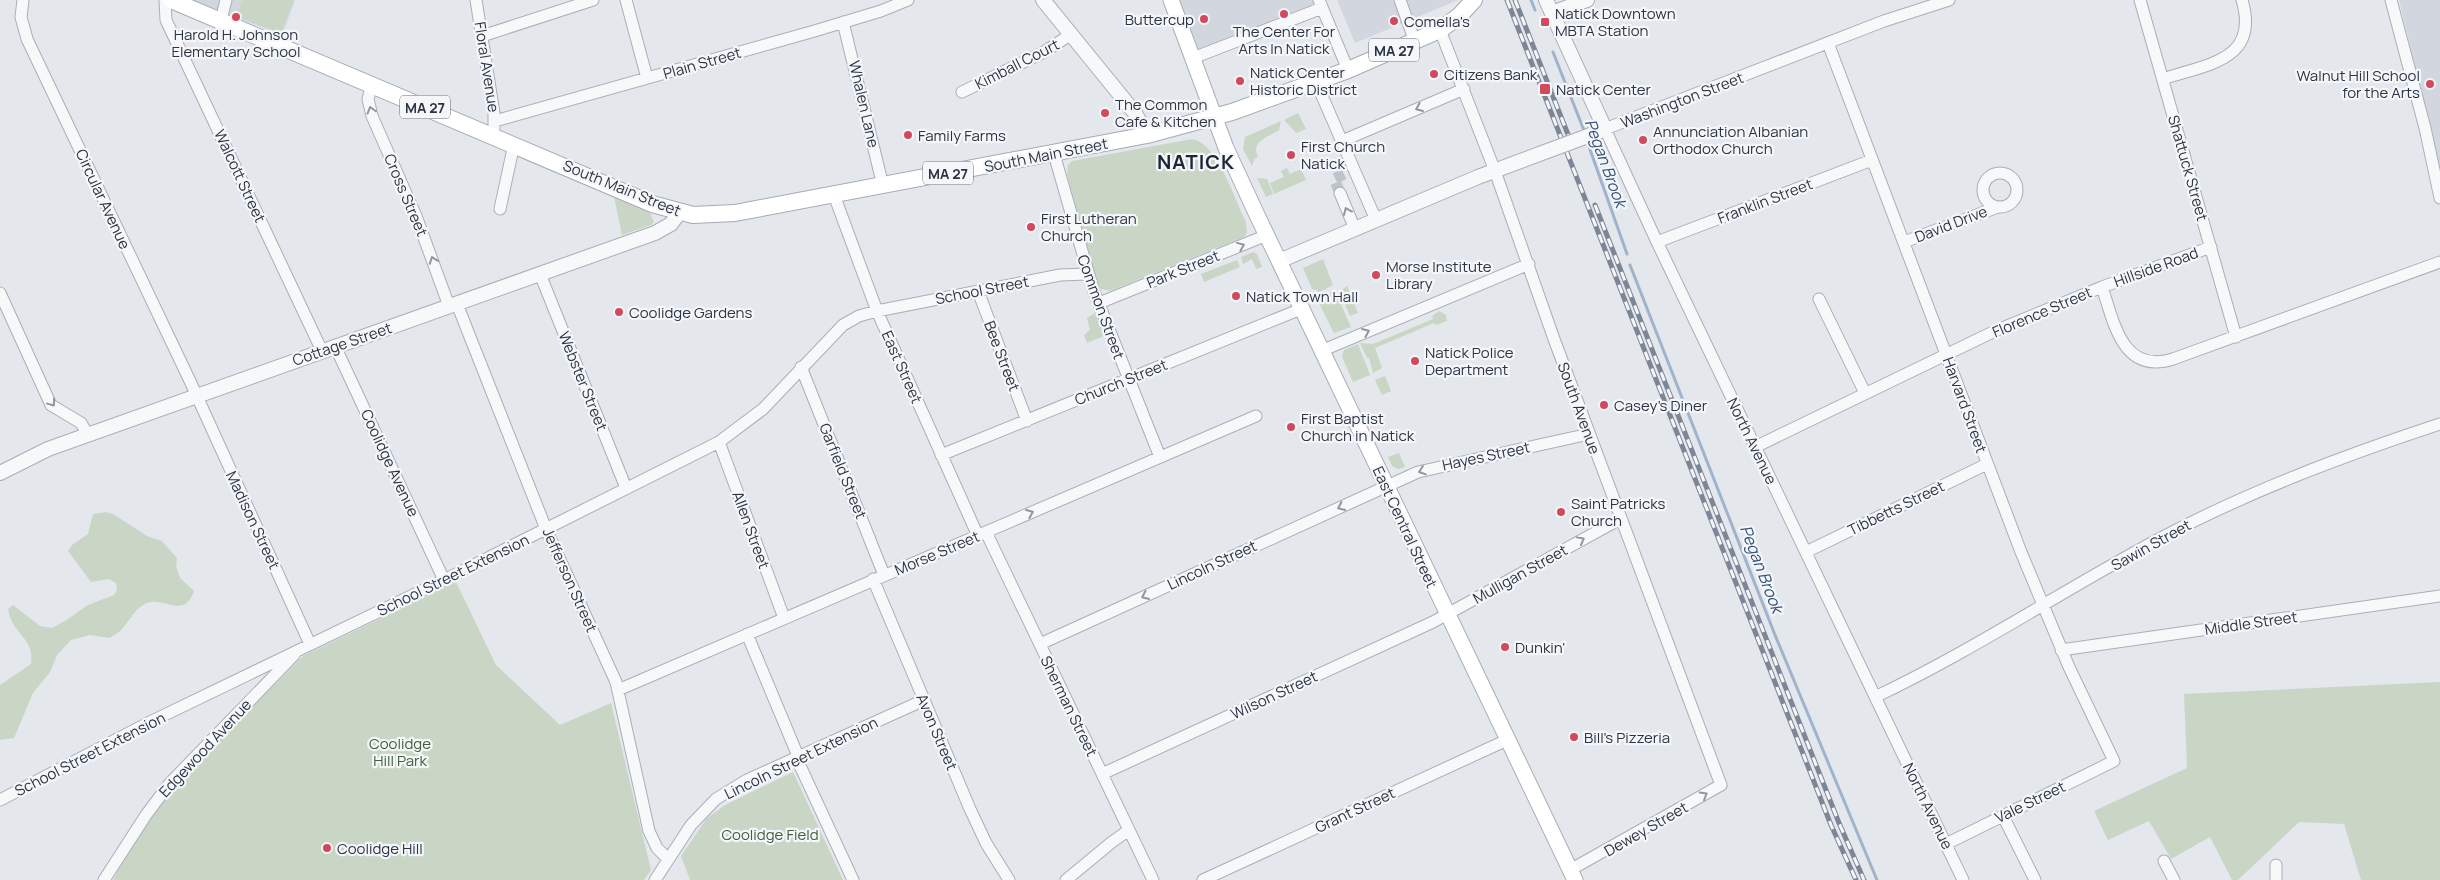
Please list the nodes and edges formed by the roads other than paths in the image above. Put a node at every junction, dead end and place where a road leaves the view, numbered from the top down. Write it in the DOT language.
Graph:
graph roads {
  1 [pos="23,0"];
  2 [pos="165,0"];
  3 [pos="171,0"];
  4 [pos="226,0"];
  5 [pos="476,0"];
  6 [pos="593,0"];
  7 [pos="626,0"];
  8 [pos="908,0"];
  9 [pos="1043,0"];
  10 [pos="1171,0"];
  11 [pos="1400,0"];
  12 [pos="1474,0"];
  13 [pos="1588,0"];
  14 [pos="1948,0"];
  15 [pos="2140,0"];
  16 [pos="2242,0"];
  17 [pos="2391,0"];
  18 [pos="1321,4"];
  19 [pos="1549,6"];
  20 [pos="221,20"];
  21 [pos="842,22"];
  22 [pos="1440,30"];
  23 [pos="1070,35"];
  24 [pos="482,36"];
  25 [pos="1415,42"];
  26 [pos="1828,43"];
  27 [pos="1193,58"];
  28 [pos="1348,70"];
  29 [pos="648,78"];
  30 [pos="2163,79"];
  31 [pos="1316,82"];
  32 [pos="372,84"];
  33 [pos="1464,89"];
  34 [pos="962,92"];
  35 [pos="1215,117"];
  36 [pos="493,127"];
  37 [pos="1605,130"];
  38 [pos="1146,135"];
  39 [pos="1342,141"];
  40 [pos="514,144"];
  41 [pos="1054,154"];
  42 [pos="1872,160"];
  43 [pos="1495,171"];
  44 [pos="883,186"];
  45 [pos="1340,192"];
  46 [pos="834,195"];
  47 [pos="2440,198"];
  48 [pos="1998,206"];
  49 [pos="500,210"];
  50 [pos="679,213"];
  51 [pos="1376,220"];
  52 [pos="1355,229"];
  53 [pos="1267,235"];
  54 [pos="1657,242"];
  55 [pos="1904,242"];
  56 [pos="2211,247"];
  57 [pos="1279,261"];
  58 [pos="2440,262"];
  59 [pos="1528,264"];
  60 [pos="540,274"];
  61 [pos="1087,274"];
  62 [pos="2102,286"];
  63 [pos="978,291"];
  64 [pos="0,293"];
  65 [pos="1819,299"];
  66 [pos="1099,303"];
  67 [pos="453,305"];
  68 [pos="1300,309"];
  69 [pos="877,310"];
  70 [pos="2236,337"];
  71 [pos="328,349"];
  72 [pos="1321,351"];
  73 [pos="1946,354"];
  74 [pos="801,367"];
  75 [pos="1128,379"];
  76 [pos="1865,393"];
  77 [pos="196,396"];
  78 [pos="1256,416"];
  79 [pos="1027,421"];
  80 [pos="2440,424"];
  81 [pos="1589,434"];
  82 [pos="88,435"];
  83 [pos="719,442"];
  84 [pos="1755,447"];
  85 [pos="941,454"];
  86 [pos="1160,457"];
  87 [pos="1987,464"];
  88 [pos="0,472"];
  89 [pos="1385,486"];
  90 [pos="626,488"];
  91 [pos="1620,518"];
  92 [pos="546,529"];
  93 [pos="982,534"];
  94 [pos="1806,552"];
  95 [pos="884,575"];
  96 [pos="873,579"];
  97 [pos="444,580"];
  98 [pos="2440,596"];
  99 [pos="2042,606"];
  100 [pos="1446,615"];
  101 [pos="784,618"];
  102 [pos="747,634"];
  103 [pos="1040,644"];
  104 [pos="305,647"];
  105 [pos="2062,650"];
  106 [pos="618,690"];
  107 [pos="1875,697"];
  108 [pos="924,700"];
  109 [pos="1507,740"];
  110 [pos="797,757"];
  111 [pos="2114,761"];
  112 [pos="1102,774"];
  113 [pos="1721,786"];
  114 [pos="0,800"];
  115 [pos="2003,816"];
  116 [pos="1129,830"];
  117 [pos="1946,844"];
  118 [pos="668,859"];
  119 [pos="2164,861"];
  120 [pos="2276,865"];
  121 [pos="1572,875"];
  122 [pos="104,880"];
  123 [pos="655,880"];
  124 [pos="853,880"];
  125 [pos="1009,880"];
  126 [pos="1066,880"];
  127 [pos="1153,880"];
  128 [pos="1204,880"];
  129 [pos="1963,880"];
  130 [pos="2035,880"];
  131 [pos="2174,880"];
  132 [pos="2276,880"];
  1 -- 77 [label="street, Circular Avenue"];
  2 -- 71 [label="street, Walcott Street"];
  3 -- 20 [label="main road, South Main Street / MA 27"];
  4 -- 20 [label="street"];
  5 -- 24 [label="street, Floral Avenue"];
  6 -- 24 [label="street"];
  7 -- 29 [label="street"];
  8 -- 21 [label="street, Plain Street"];
  9 -- 23 [label="street"];
  10 -- 27 [label="main road, East Central Street"];
  11 -- 25 [label="street"];
  12 -- 22 [label="main road, MA 27"];
  13 -- 19 [label="street"];
  14 -- 26 [label="street, Washington Street"];
  15 -- 30 [label="street, Shattuck Street"];
  16 -- 30 [label="street"];
  17 -- 47 [label="street"];
  18 -- 27 [label="street"];
  18 -- 28 [label="street"];
  19 -- 37 [label="street, North Avenue"];
  20 -- 32 [label="main road, South Main Street / MA 27"];
  21 -- 29 [label="street, Plain Street"];
  21 -- 44 [label="street, Whalen Lane"];
  22 -- 25 [label="main road, MA 27"];
  22 -- 33 [label="street, South Avenue"];
  23 -- 34 [label="street, Kimball Court"];
  23 -- 38 [label="street"];
  24 -- 36 [label="street, Floral Avenue"];
  25 -- 28 [label="main road, MA 27"];
  26 -- 37 [label="street, Washington Street"];
  26 -- 42 [label="street, Harvard Street"];
  27 -- 35 [label="main road, East Central Street"];
  28 -- 31 [label="main road, MA 27"];
  29 -- 36 [label="street, Plain Street"];
  30 -- 56 [label="street, Shattuck Street"];
  31 -- 35 [label="main road, MA 27"];
  31 -- 39 [label="street"];
  32 -- 36 [label="main road, South Main Street / MA 27"];
  67 -- 32 [label="street, Cross Street, one-way"];
  33 -- 39 [label="street, one-way"];
  33 -- 43 [label="street, South Avenue"];
  35 -- 38 [label="main road, South Main Street / MA 27"];
  35 -- 53 [label="main road, East Central Street"];
  36 -- 40 [label="main road, South Main Street / MA 27"];
  37 -- 43 [label="street, Washington Street, bridge"];
  37 -- 54 [label="street, North Avenue"];
  38 -- 41 [label="main road, South Main Street / MA 27"];
  39 -- 51 [label="street"];
  40 -- 49 [label="street"];
  40 -- 50 [label="main road, South Main Street / MA 27"];
  41 -- 44 [label="main road, South Main Street / MA 27"];
  41 -- 61 [label="street, Common Street"];
  42 -- 54 [label="street, Franklin Street"];
  42 -- 55 [label="street, Harvard Street"];
  43 -- 51 [label="street, Washington Street"];
  43 -- 59 [label="street, South Avenue"];
  44 -- 46 [label="main road, South Main Street / MA 27"];
  52 -- 45 [label="street, one-way"];
  46 -- 50 [label="main road, South Main Street / MA 27"];
  46 -- 69 [label="street, East Street"];
  48 -- 55 [label="street, David Drive"];
  50 -- 60 [label="street, Cottage Street"];
  51 -- 52 [label="street, Washington Street"];
  52 -- 57 [label="street, Washington Street"];
  53 -- 57 [label="main road, East Central Street"];
  66 -- 53 [label="street, Park Street, one-way"];
  54 -- 84 [label="street, North Avenue"];
  55 -- 73 [label="street, Harvard Street"];
  56 -- 62 [label="street, Hillside Road"];
  56 -- 70 [label="street, Shattuck Street"];
  57 -- 68 [label="main road, East Central Street"];
  58 -- 70 [label="street, Florence Street"];
  72 -- 59 [label="street, one-way"];
  59 -- 81 [label="street, South Avenue"];
  60 -- 67 [label="street, Cottage Street"];
  60 -- 90 [label="street, Webster Street"];
  61 -- 63 [label="street, School Street"];
  61 -- 66 [label="street, Common Street"];
  62 -- 70 [label="street, Florence Street"];
  62 -- 73 [label="street, Florence Street"];
  63 -- 69 [label="street, School Street"];
  63 -- 79 [label="street, Bee Street"];
  64 -- 82 [label="street, one-way"];
  65 -- 76 [label="street"];
  66 -- 75 [label="street, Common Street"];
  67 -- 71 [label="street, Cottage Street"];
  67 -- 92 [label="street, Jefferson Street"];
  68 -- 72 [label="main road, East Central Street"];
  68 -- 75 [label="street, Church Street"];
  69 -- 74 [label="street, School Street Extension"];
  69 -- 85 [label="street, East Street"];
  71 -- 77 [label="street, Cottage Street"];
  71 -- 97 [label="street, Coolidge Avenue"];
  72 -- 89 [label="main road, East Central Street"];
  73 -- 76 [label="street, Florence Street"];
  73 -- 87 [label="street, Harvard Street"];
  74 -- 83 [label="street, School Street Extension"];
  74 -- 95 [label="street, Garfield Street"];
  75 -- 79 [label="street, Church Street"];
  75 -- 86 [label="street, Common Street"];
  76 -- 84 [label="street, Florence Street"];
  77 -- 82 [label="street, Cottage Street"];
  77 -- 104 [label="street, Madison Street"];
  78 -- 86 [label="street, Morse Street"];
  79 -- 85 [label="street, Church Street"];
  80 -- 99 [label="street, Sawin Street"];
  81 -- 89 [label="street, Hayes Street, one-way"];
  81 -- 91 [label="street, South Avenue"];
  82 -- 88 [label="street, Cottage Street"];
  83 -- 90 [label="street, School Street Extension"];
  83 -- 101 [label="street, Allen Street"];
  84 -- 94 [label="street, North Avenue"];
  85 -- 93 [label="street, East Street"];
  93 -- 86 [label="street, Morse Street, one-way"];
  87 -- 94 [label="street, Tibbetts Street"];
  87 -- 99 [label="street, Harvard Street"];
  89 -- 100 [label="main road, East Central Street"];
  89 -- 103 [label="street, Lincoln Street, one-way"];
  90 -- 92 [label="street, School Street Extension"];
  100 -- 91 [label="street, Mulligan Street, one-way"];
  91 -- 113 [label="street, South Avenue"];
  92 -- 97 [label="street, School Street Extension"];
  92 -- 106 [label="street, Jefferson Street"];
  93 -- 95 [label="street, Morse Street"];
  93 -- 103 [label="street, Sherman Street"];
  94 -- 107 [label="street, North Avenue"];
  95 -- 96 [label="street, Morse Street"];
  96 -- 101 [label="street, Morse Street"];
  96 -- 108 [label="street, Avon Street"];
  97 -- 104 [label="street, School Street Extension"];
  98 -- 105 [label="street, Middle Street"];
  99 -- 105 [label="street, Harvard Street"];
  99 -- 107 [label="street, Sawin Street"];
  100 -- 109 [label="main road, East Central Street"];
  100 -- 112 [label="street, Wilson Street"];
  101 -- 102 [label="street, Morse Street"];
  102 -- 106 [label="street, Morse Street"];
  102 -- 110 [label="street"];
  103 -- 112 [label="street, Sherman Street"];
  104 -- 114 [label="street, School Street Extension"];
  104 -- 122 [label="street, Edgewood Avenue"];
  105 -- 111 [label="street, Harvard Street"];
  106 -- 118 [label="street, Jefferson Street"];
  107 -- 117 [label="street, North Avenue"];
  108 -- 110 [label="street, Lincoln Street Extension"];
  108 -- 125 [label="street, Avon Street"];
  109 -- 121 [label="main road, East Central Street"];
  109 -- 128 [label="street, Grant Street"];
  110 -- 118 [label="street, Lincoln Street Extension"];
  110 -- 124 [label="street"];
  111 -- 115 [label="street, Vale Street"];
  112 -- 116 [label="street, Sherman Street"];
  121 -- 113 [label="street, Dewey Street, one-way"];
  115 -- 117 [label="street, Vale Street"];
  115 -- 130 [label="street"];
  116 -- 126 [label="street"];
  116 -- 127 [label="street, Sherman Street"];
  117 -- 129 [label="street, North Avenue"];
  118 -- 123 [label="street, Lincoln Street Extension"];
  119 -- 131 [label="street"];
  120 -- 132 [label="street"];
}
